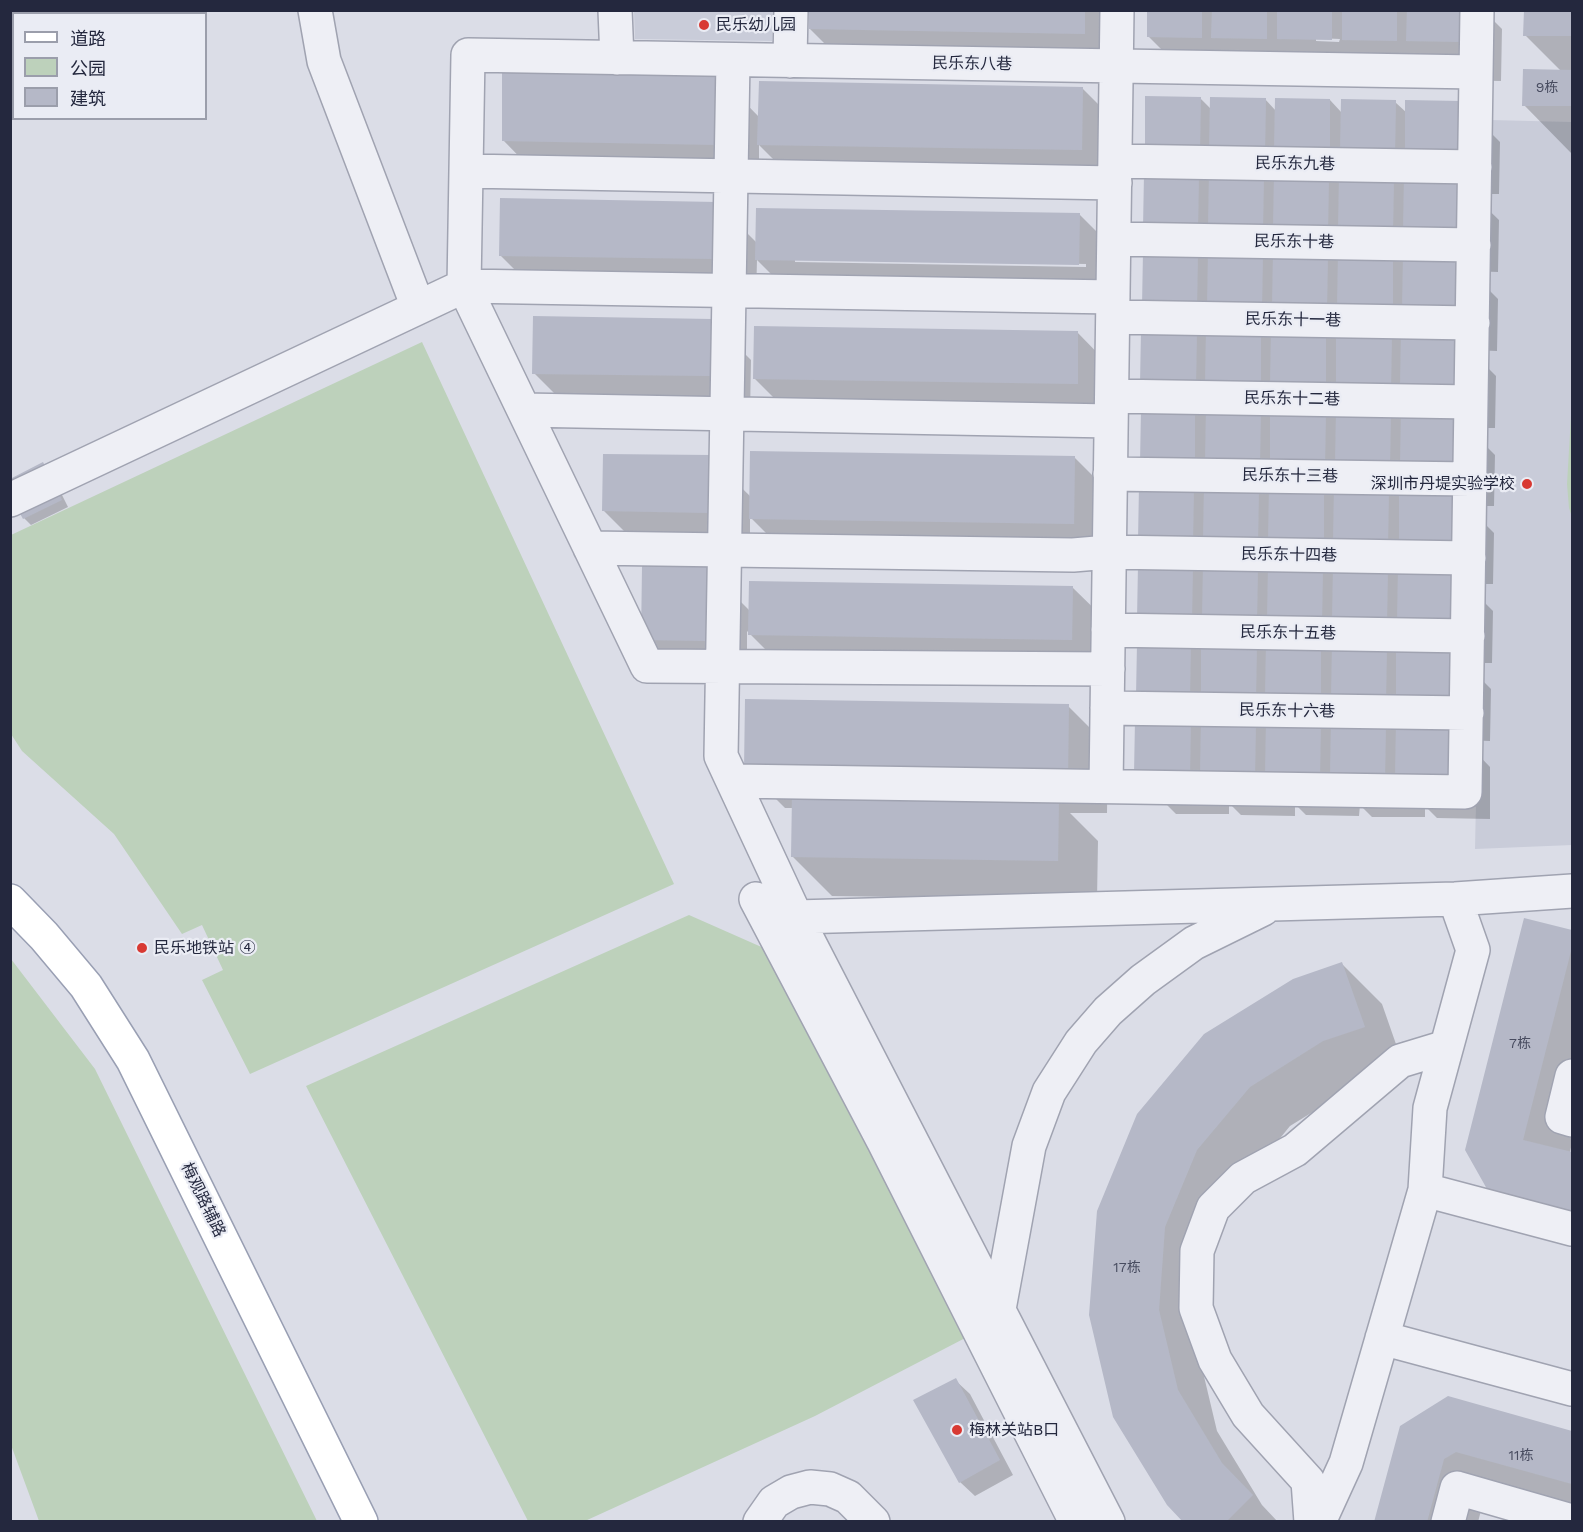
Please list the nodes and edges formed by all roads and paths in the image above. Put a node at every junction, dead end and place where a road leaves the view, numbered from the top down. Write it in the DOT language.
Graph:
graph roads {
  1 [pos="315,10"];
  2 [pos="615,10"];
  3 [pos="791,10"];
  4 [pos="1117,10"];
  5 [pos="1477,10"];
  6 [pos="616,58"];
  7 [pos="733,60"];
  8 [pos="790,61"];
  9 [pos="1117,66"];
  10 [pos="1476,72"];
  11 [pos="1475,167"];
  12 [pos="466,171"];
  13 [pos="1115,172"];
  14 [pos="730,176"];
  15 [pos="1114,239"];
  16 [pos="1474,245"];
  17 [pos="464,286"];
  18 [pos="729,291"];
  19 [pos="418,307"];
  20 [pos="1113,307"];
  21 [pos="1473,323"];
  22 [pos="1472,402"];
  23 [pos="1112,408"];
  24 [pos="524,410"];
  25 [pos="727,415"];
  26 [pos="1110,474"];
  27 [pos="1470,479"];
  28 [pos="10,500"];
  29 [pos="590,548"];
  30 [pos="724,550"];
  31 [pos="1109,552"];
  32 [pos="1469,558"];
  33 [pos="1108,630"];
  34 [pos="1468,636"];
  35 [pos="723,667"];
  36 [pos="1108,669"];
  37 [pos="1107,708"];
  38 [pos="1467,713"];
  39 [pos="733,781"];
  40 [pos="1106,786"];
  41 [pos="1572,891"];
  42 [pos="756,899"];
  43 [pos="1455,899"];
  44 [pos="10,901"];
  45 [pos="1272,904"];
  46 [pos="796,917"];
  47 [pos="1446,1047"];
  48 [pos="1572,1076"];
  49 [pos="1572,1120"];
  50 [pos="1425,1190"];
  51 [pos="1572,1229"];
  52 [pos="999,1309"];
  53 [pos="1382,1338"];
  54 [pos="1572,1389"];
  55 [pos="361,1521"];
  56 [pos="760,1521"];
  57 [pos="873,1521"];
  58 [pos="1076,1521"];
  59 [pos="1108,1521"];
  60 [pos="1311,1521"];
  61 [pos="1319,1521"];
  62 [pos="1448,1521"];
  63 [pos="1572,1521"];
  1 -- 19 [label="street"];
  2 -- 6 [label="street"];
  3 -- 8 [label="street"];
  4 -- 9 [label="street"];
  5 -- 10 [label="street"];
  6 -- 7 [label="street, 民乐东八巷"];
  6 -- 12 [label="street, 民乐东八巷"];
  7 -- 8 [label="street, 民乐东八巷"];
  7 -- 14 [label="street"];
  8 -- 9 [label="street, 民乐东八巷"];
  9 -- 10 [label="street, 民乐东八巷"];
  9 -- 13 [label="street"];
  10 -- 11 [label="street"];
  11 -- 13 [label="street, 民乐东九巷"];
  11 -- 16 [label="street"];
  12 -- 14 [label="street, 民乐东九巷"];
  12 -- 17 [label="street"];
  13 -- 14 [label="street, 民乐东九巷"];
  13 -- 15 [label="street"];
  14 -- 18 [label="street"];
  15 -- 16 [label="street, 民乐东十巷"];
  15 -- 20 [label="street"];
  16 -- 21 [label="street"];
  17 -- 18 [label="street, 民乐东十一巷"];
  17 -- 19 [label="street"];
  17 -- 24 [label="street"];
  18 -- 20 [label="street, 民乐东十一巷"];
  18 -- 25 [label="street"];
  19 -- 28 [label="street"];
  20 -- 21 [label="street, 民乐东十一巷"];
  20 -- 23 [label="street"];
  21 -- 22 [label="street"];
  22 -- 23 [label="street, 民乐东十二巷"];
  22 -- 27 [label="street"];
  23 -- 25 [label="street, 民乐东十二巷"];
  23 -- 26 [label="street"];
  24 -- 25 [label="street, 民乐东十二巷"];
  24 -- 29 [label="street"];
  25 -- 30 [label="street"];
  26 -- 27 [label="street, 民乐东十三巷"];
  26 -- 31 [label="street"];
  27 -- 32 [label="street"];
  29 -- 30 [label="street, 民乐东十四巷"];
  29 -- 35 [label="street"];
  30 -- 31 [label="street, 民乐东十四巷"];
  30 -- 35 [label="street"];
  31 -- 32 [label="street, 民乐东十四巷"];
  31 -- 33 [label="street"];
  32 -- 34 [label="street"];
  33 -- 34 [label="street, 民乐东十五巷"];
  33 -- 36 [label="street"];
  34 -- 38 [label="street"];
  35 -- 36 [label="street"];
  35 -- 39 [label="street"];
  36 -- 37 [label="street"];
  37 -- 38 [label="street, 民乐东十六巷"];
  37 -- 40 [label="street"];
  38 -- 40 [label="street"];
  39 -- 40 [label="street"];
  39 -- 46 [label="street"];
  41 -- 43 [label="street"];
  42 -- 58 [label="street"];
  43 -- 45 [label="street"];
  43 -- 47 [label="street"];
  44 -- 55 [label="main road, 梅观路辅路"];
  45 -- 46 [label="street"];
  45 -- 52 [label="street"];
  46 -- 52 [label="street"];
  47 -- 50 [label="street"];
  47 -- 60 [label="street"];
  48 -- 49 [label="street"];
  50 -- 51 [label="street"];
  50 -- 53 [label="street"];
  52 -- 59 [label="street"];
  53 -- 54 [label="street"];
  53 -- 61 [label="street"];
  56 -- 57 [label="street"];
  62 -- 63 [label="street"];
}
